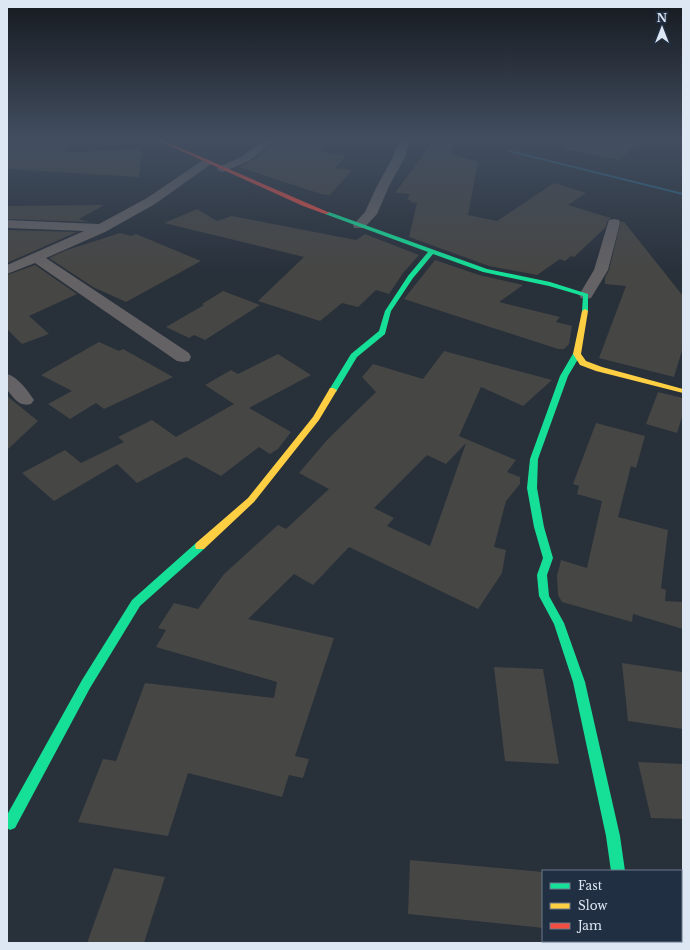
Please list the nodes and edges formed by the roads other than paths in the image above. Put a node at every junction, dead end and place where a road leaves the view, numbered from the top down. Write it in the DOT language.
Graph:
graph roads {
  1 [pos="176,184"];
  2 [pos="258,184"];
  3 [pos="384,184"];
  4 [pos="7,224"];
  5 [pos="614,224"];
  6 [pos="359,225"];
  7 [pos="100,229"];
  8 [pos="432,252"];
  9 [pos="36,257"];
  10 [pos="7,270"];
  11 [pos="586,296"];
  12 [pos="577,354"];
  13 [pos="183,357"];
  14 [pos="7,379"];
  15 [pos="683,391"];
  16 [pos="25,400"];
  17 [pos="10,823"];
  18 [pos="618,870"];
  1 -- 7 [label="street"];
  2 -- 6 [label="street"];
  3 -- 6 [label="street"];
  4 -- 7 [label="street"];
  5 -- 11 [label="street"];
  6 -- 8 [label="street"];
  7 -- 9 [label="street"];
  8 -- 11 [label="street"];
  8 -- 17 [label="street"];
  9 -- 10 [label="street"];
  9 -- 13 [label="street"];
  11 -- 12 [label="street"];
  12 -- 15 [label="street"];
  12 -- 18 [label="street"];
  14 -- 16 [label="street"];
}
